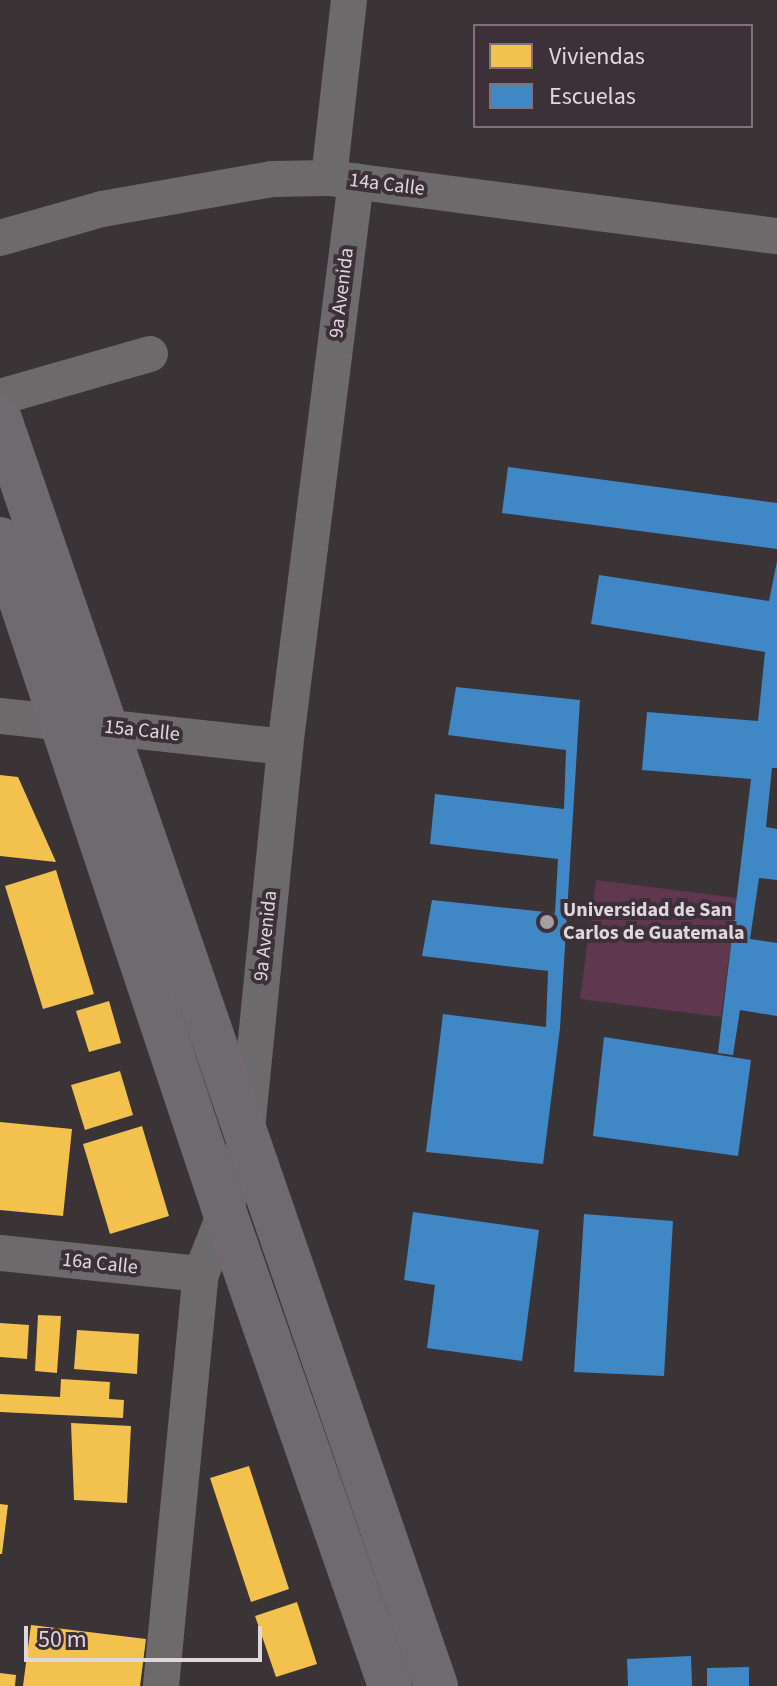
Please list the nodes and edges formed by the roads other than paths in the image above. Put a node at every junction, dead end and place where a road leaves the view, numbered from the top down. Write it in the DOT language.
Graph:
graph roads {
  1 [pos="349,0"];
  2 [pos="343,180"];
  3 [pos="777,236"];
  4 [pos="0,238"];
  5 [pos="150,354"];
  6 [pos="0,397"];
  7 [pos="0,419"];
  8 [pos="0,539"];
  9 [pos="0,716"];
  10 [pos="61,722"];
  11 [pos="104,727"];
  12 [pos="285,747"];
  13 [pos="246,1139"];
  14 [pos="225,1213"];
  15 [pos="0,1253"];
  16 [pos="201,1274"];
  17 [pos="161,1686"];
  18 [pos="390,1686"];
  19 [pos="436,1686"];
  1 -- 2 [label="street, 9a Avenida"];
  2 -- 3 [label="street, 14a Calle"];
  2 -- 4 [label="street, 14a Calle"];
  2 -- 12 [label="street, 9a Avenida"];
  5 -- 6 [label="street"];
  7 -- 11 [label="main road"];
  8 -- 10 [label="main road"];
  9 -- 10 [label="street, 15a Calle"];
  10 -- 11 [label="street, 15a Calle"];
  10 -- 14 [label="main road"];
  11 -- 12 [label="street, 15a Calle"];
  11 -- 13 [label="main road"];
  12 -- 13 [label="street, 9a Avenida"];
  13 -- 14 [label="street, 9a Avenida"];
  13 -- 19 [label="main road"];
  14 -- 16 [label="street, 9a Avenida"];
  14 -- 18 [label="main road"];
  15 -- 16 [label="street, 16a Calle"];
  16 -- 17 [label="street, 9a Avenida"];
}
